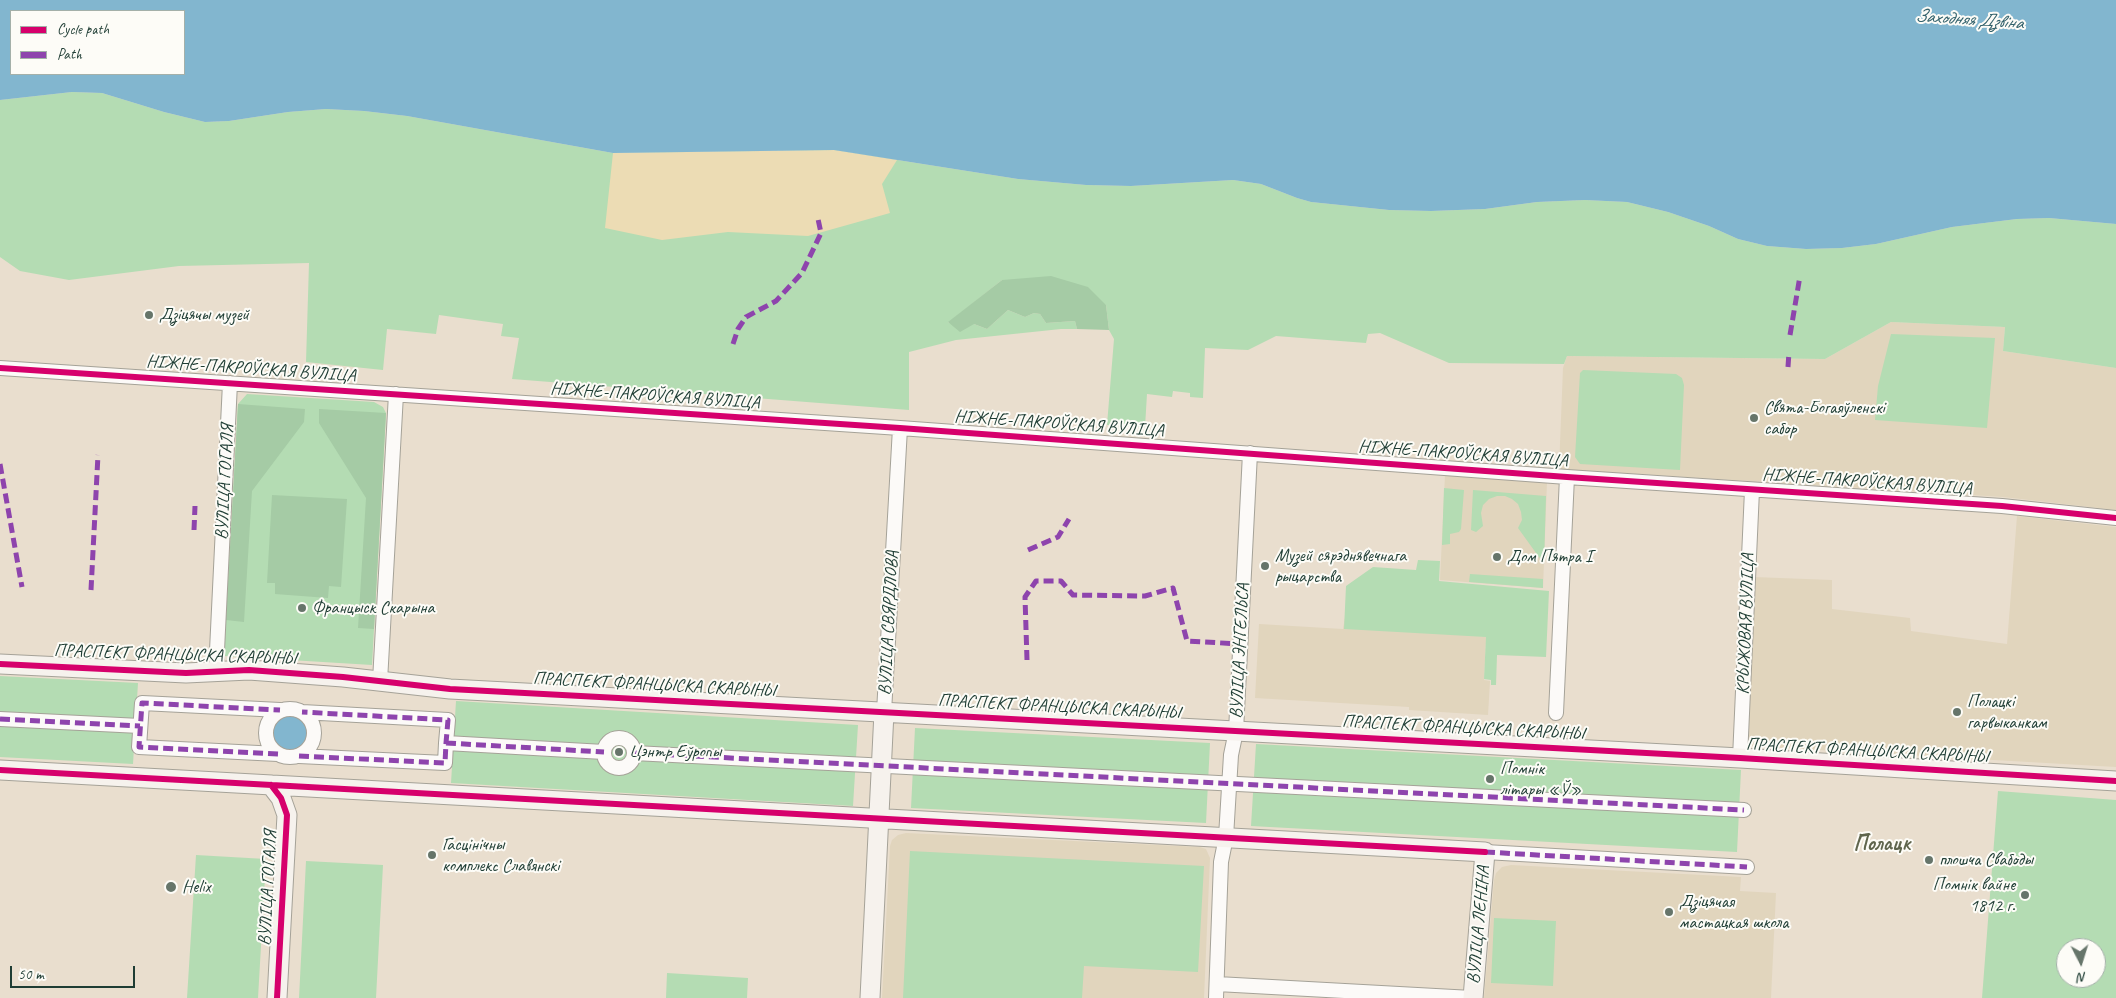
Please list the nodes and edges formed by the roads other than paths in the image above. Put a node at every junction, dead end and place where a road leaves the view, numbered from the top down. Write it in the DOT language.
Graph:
graph roads {
  1 [pos="0,368"];
  2 [pos="230,383"];
  3 [pos="396,394"];
  4 [pos="900,428"];
  5 [pos="1250,453"];
  6 [pos="1567,477"];
  7 [pos="1752,490"];
  8 [pos="2116,518"];
  9 [pos="0,664"];
  10 [pos="216,671"];
  11 [pos="380,681"];
  12 [pos="280,710"];
  13 [pos="302,712"];
  14 [pos="884,712"];
  15 [pos="1556,713"];
  16 [pos="0,719"];
  17 [pos="140,726"];
  18 [pos="1236,731"];
  19 [pos="446,743"];
  20 [pos="604,752"];
  21 [pos="634,753"];
  22 [pos="278,754"];
  23 [pos="299,756"];
  24 [pos="1740,758"];
  25 [pos="882,766"];
  26 [pos="0,770"];
  27 [pos="2116,781"];
  28 [pos="271,785"];
  29 [pos="1229,785"];
  30 [pos="308,787"];
  31 [pos="1744,810"];
  32 [pos="287,815"];
  33 [pos="880,820"];
  34 [pos="1226,837"];
  35 [pos="1485,852"];
  36 [pos="1747,867"];
  37 [pos="1216,991"];
  38 [pos="277,998"];
  39 [pos="870,998"];
  40 [pos="1473,998"];
  1 -- 2 [label="street, НІЖНЕ-ПАКРОЎСКАЯ ВУЛІЦА"];
  2 -- 3 [label="street, НІЖНЕ-ПАКРОЎСКАЯ ВУЛІЦА"];
  2 -- 10 [label="street, ВУЛІЦА ГОГАЛЯ"];
  3 -- 4 [label="street, НІЖНЕ-ПАКРОЎСКАЯ ВУЛІЦА"];
  3 -- 11 [label="street"];
  4 -- 5 [label="street, НІЖНЕ-ПАКРОЎСКАЯ ВУЛІЦА"];
  4 -- 14 [label="street, ВУЛІЦА СВЯРДЛОВА"];
  5 -- 6 [label="street, НІЖНЕ-ПАКРОЎСКАЯ ВУЛІЦА"];
  5 -- 18 [label="street, ВУЛІЦА ЭНГЕЛЬСА"];
  6 -- 7 [label="street, НІЖНЕ-ПАКРОЎСКАЯ ВУЛІЦА"];
  6 -- 15 [label="street"];
  7 -- 8 [label="street, НІЖНЕ-ПАКРОЎСКАЯ ВУЛІЦА"];
  7 -- 24 [label="street, КРЫЖОВАЯ ВУЛІЦА"];
  9 -- 10 [label="street, ПРАСПЕКТ ФРАНЦЫСКА СКАРЫНЫ"];
  10 -- 11 [label="street, ПРАСПЕКТ ФРАНЦЫСКА СКАРЫНЫ"];
  11 -- 14 [label="street, ПРАСПЕКТ ФРАНЦЫСКА СКАРЫНЫ"];
  12 -- 13 [label="street"];
  12 -- 17 [label="street"];
  12 -- 22 [label="street"];
  13 -- 19 [label="street"];
  13 -- 23 [label="street"];
  14 -- 18 [label="street, ПРАСПЕКТ ФРАНЦЫСКА СКАРЫНЫ"];
  14 -- 25 [label="street, ВУЛІЦА СВЯРДЛОВА"];
  16 -- 17 [label="street"];
  17 -- 22 [label="street"];
  18 -- 24 [label="street, ПРАСПЕКТ ФРАНЦЫСКА СКАРЫНЫ"];
  18 -- 29 [label="street, ВУЛІЦА ЭНГЕЛЬСА"];
  19 -- 20 [label="street"];
  19 -- 23 [label="street"];
  20 -- 21 [label="street"];
  20 -- 21 [label="street"];
  21 -- 25 [label="street"];
  22 -- 23 [label="street"];
  24 -- 27 [label="street, ПРАСПЕКТ ФРАНЦЫСКА СКАРЫНЫ"];
  25 -- 29 [label="street"];
  25 -- 33 [label="street, ВУЛІЦА СВЯРДЛОВА"];
  26 -- 28 [label="street"];
  28 -- 30 [label="street"];
  28 -- 32 [label="street, ВУЛІЦА ГОГАЛЯ"];
  29 -- 31 [label="street"];
  29 -- 34 [label="street, ВУЛІЦА ЭНГЕЛЬСА"];
  30 -- 32 [label="street, ВУЛІЦА ГОГАЛЯ"];
  30 -- 33 [label="street"];
  32 -- 38 [label="street, ВУЛІЦА ГОГАЛЯ"];
  33 -- 34 [label="street"];
  33 -- 39 [label="street, ВУЛІЦА СВЯРДЛОВА"];
  34 -- 35 [label="street"];
  34 -- 37 [label="street, ВУЛІЦА ЭНГЕЛЬСА"];
  35 -- 36 [label="street"];
  35 -- 40 [label="street, ВУЛІЦА ЛЕНІНА"];
  37 -- 40 [label="street"];
}
